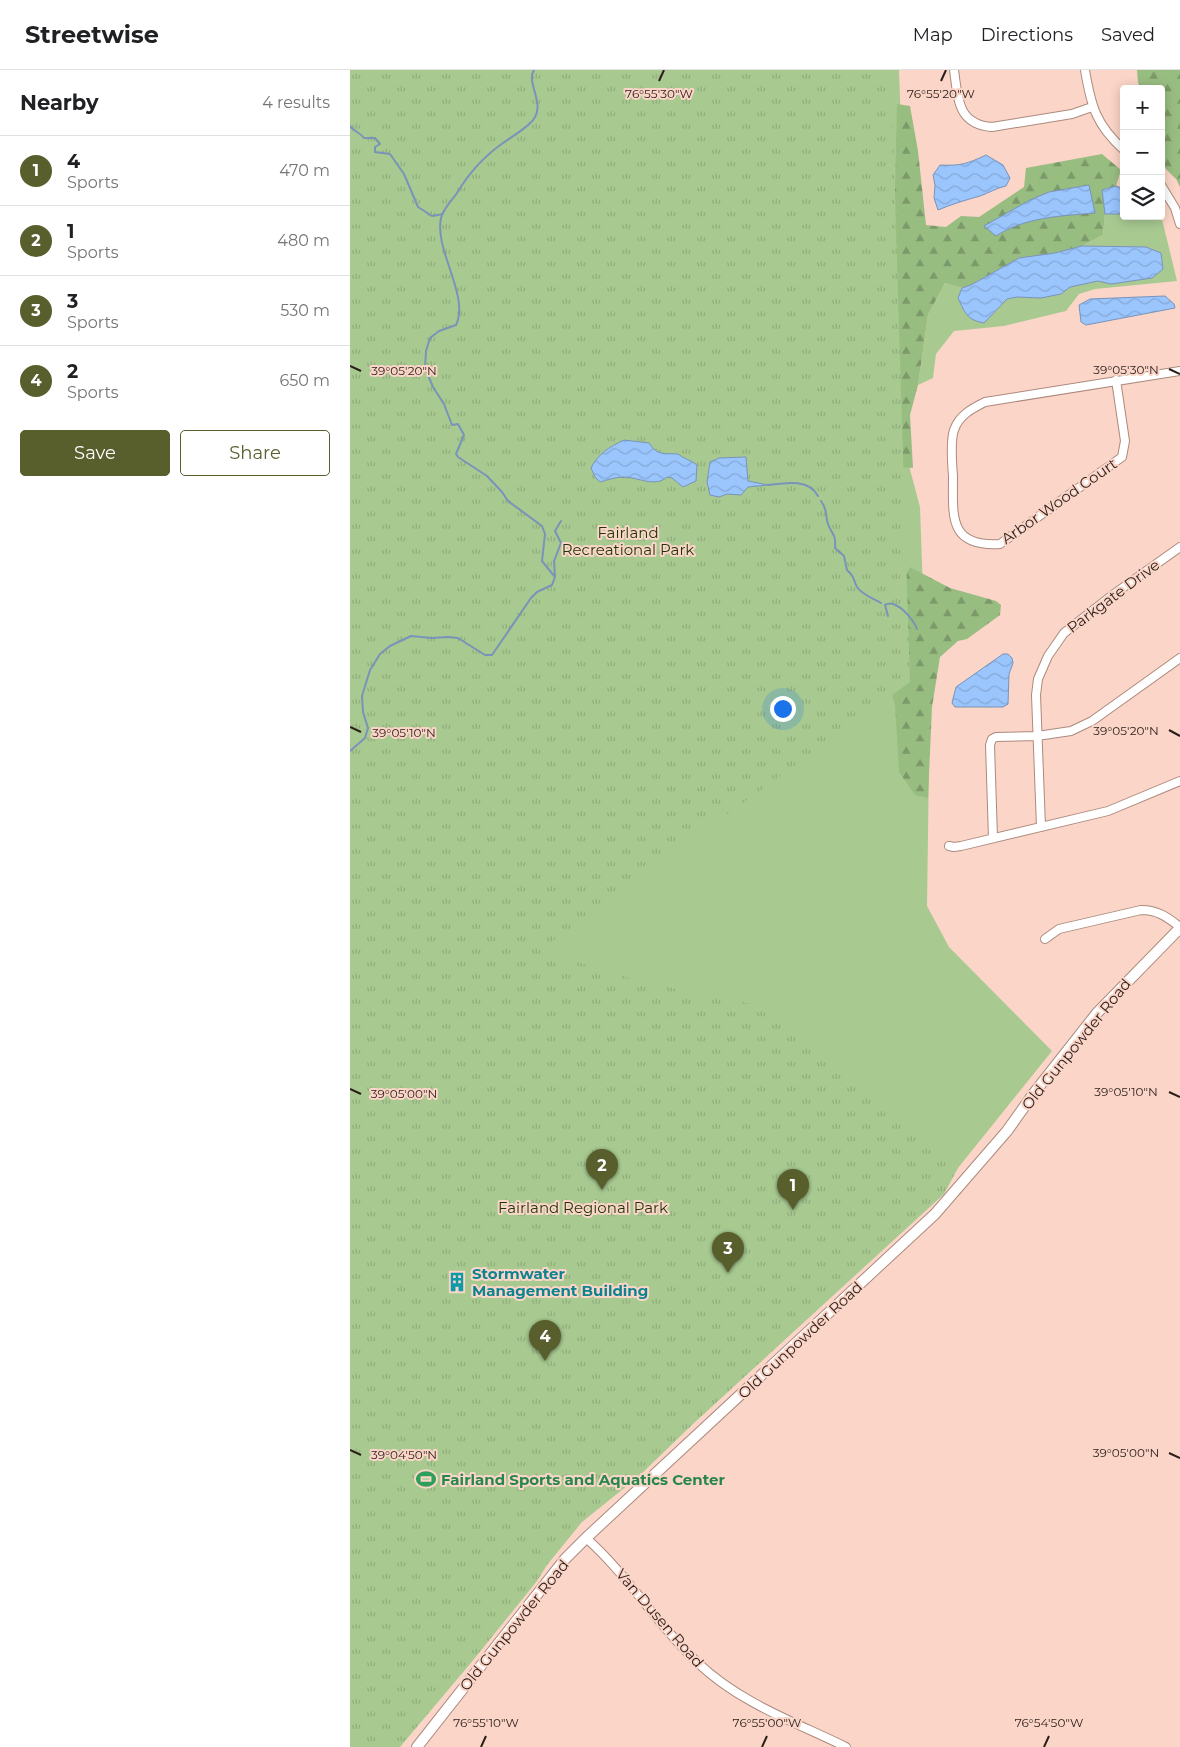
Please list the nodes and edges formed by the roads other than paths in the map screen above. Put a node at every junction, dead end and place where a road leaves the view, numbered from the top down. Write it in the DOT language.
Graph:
graph roads {
  1 [pos="954,70"];
  2 [pos="1085,70"];
  3 [pos="1092,106"];
  4 [pos="1120,146"];
  5 [pos="1165,191"];
  6 [pos="1180,224"];
  7 [pos="1180,371"];
  8 [pos="1116,380"];
  9 [pos="1180,547"];
  10 [pos="1180,658"];
  11 [pos="1036,736"];
  12 [pos="1180,781"];
  13 [pos="1041,827"];
  14 [pos="993,838"];
  15 [pos="949,846"];
  16 [pos="1180,927"];
  17 [pos="1046,939"];
  18 [pos="586,1538"];
  19 [pos="417,1747"];
  20 [pos="846,1747"];
  1 -- 3 [label="street"];
  2 -- 3 [label="street"];
  3 -- 4 [label="street"];
  5 -- 6 [label="street"];
  7 -- 8 [label="street, Arbor Wood Court"];
  8 -- 8 [label="street, Arbor Wood Court"];
  9 -- 11 [label="street, Parkgate Drive"];
  10 -- 11 [label="street"];
  11 -- 13 [label="street, Parkgate Drive"];
  11 -- 14 [label="street"];
  12 -- 13 [label="street"];
  13 -- 14 [label="street"];
  14 -- 15 [label="street"];
  16 -- 17 [label="street"];
  16 -- 18 [label="main road, Old Gunpowder Road"];
  18 -- 19 [label="main road, Old Gunpowder Road"];
  18 -- 20 [label="street, Van Dusen Road"];
}
